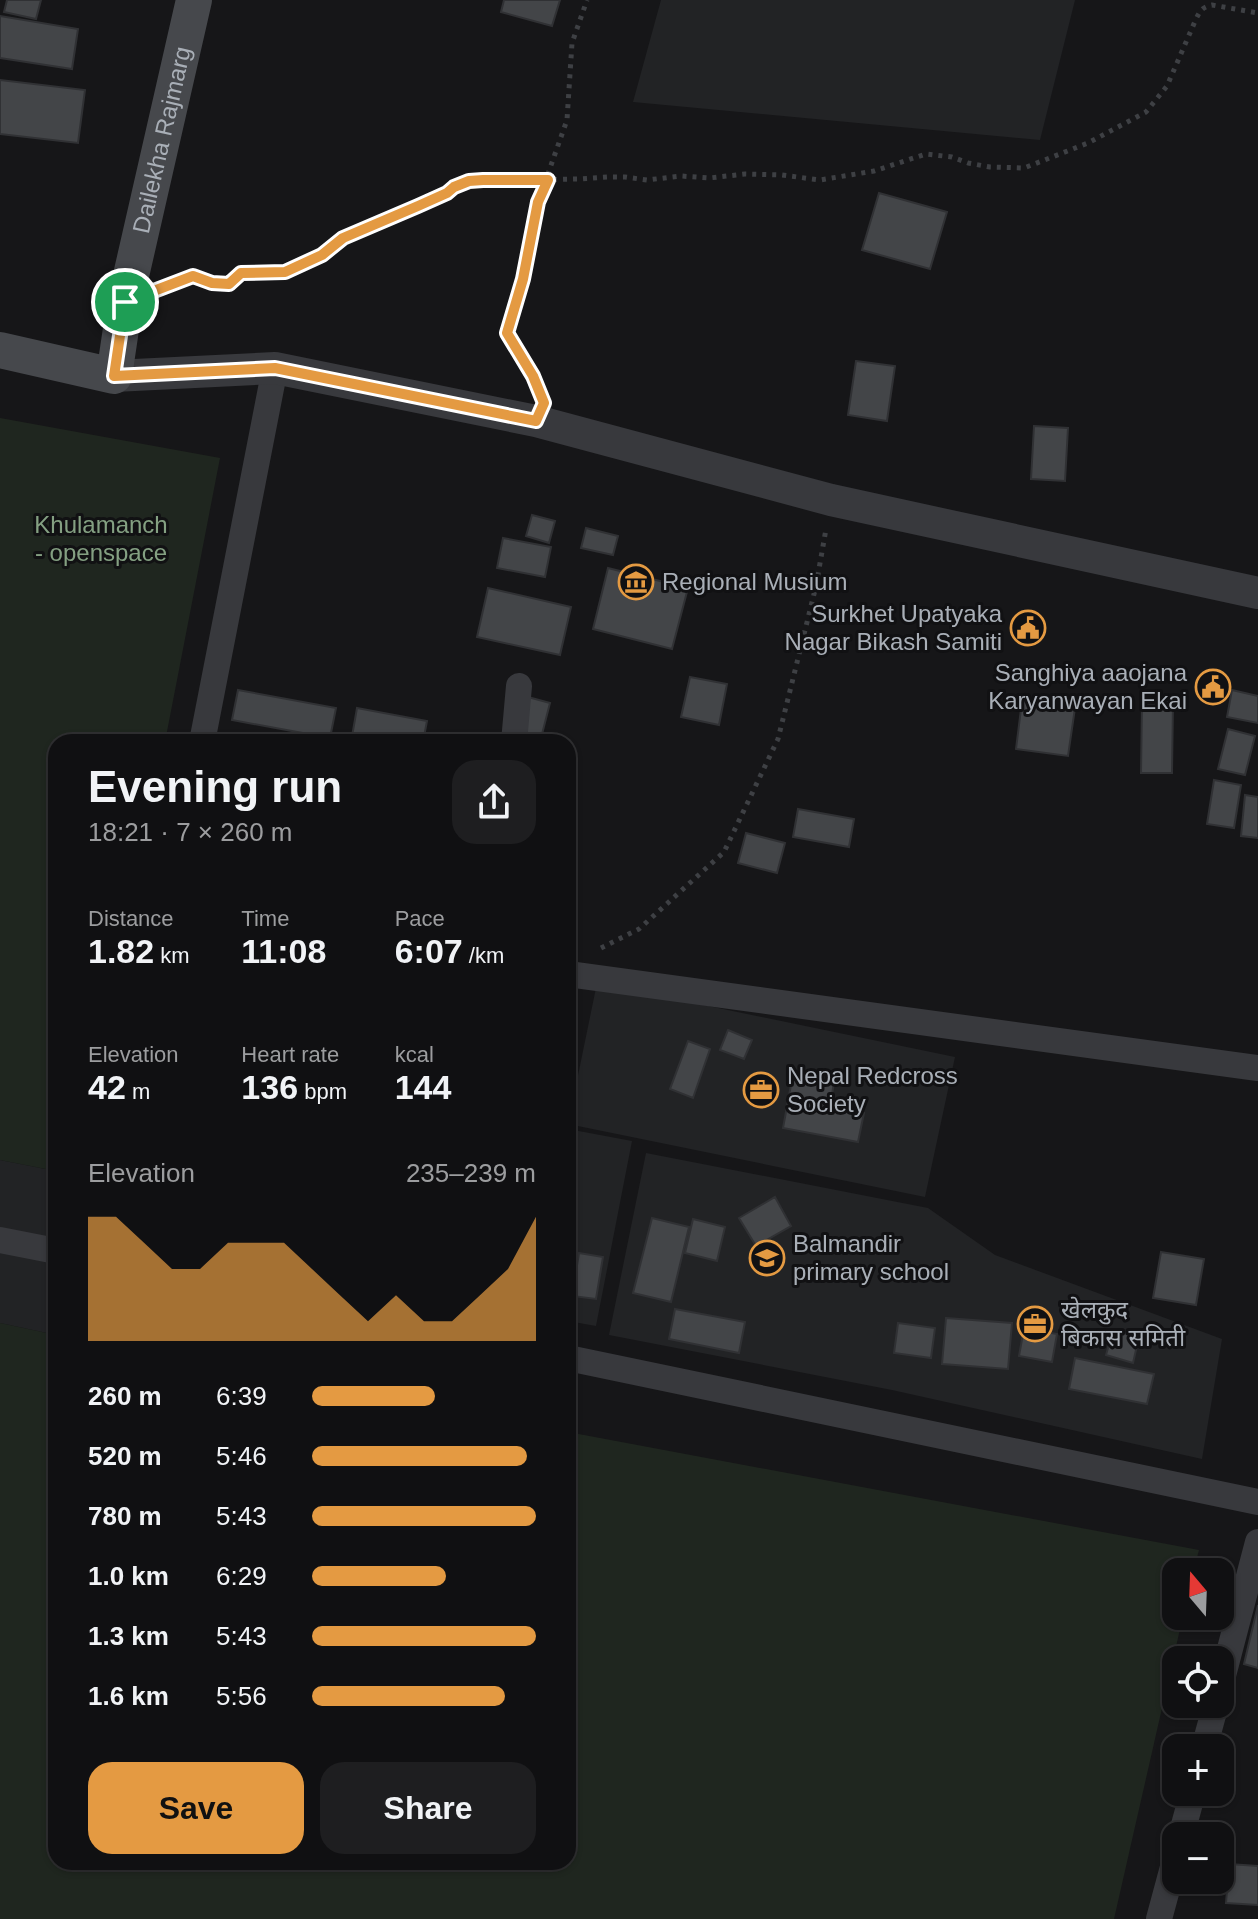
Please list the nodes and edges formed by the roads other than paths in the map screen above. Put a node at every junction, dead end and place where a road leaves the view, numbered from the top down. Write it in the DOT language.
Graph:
graph roads {
  1 [pos="194,0"];
  2 [pos="0,350"];
  3 [pos="275,368"];
  4 [pos="114,376"];
  5 [pos="1258,593"];
  6 [pos="519,686"];
  7 [pos="204,734"];
  8 [pos="515,734"];
  9 [pos="576,975"];
  10 [pos="1258,1068"];
  11 [pos="0,1240"];
  12 [pos="48,1249"];
  13 [pos="576,1360"];
  14 [pos="1258,1502"];
  15 [pos="1258,1542"];
  16 [pos="1231,1646"];
  17 [pos="1166,1894"];
  18 [pos="1159,1919"];
  1 -- 4 [label="main road, Dailekha Rajmarg"];
  2 -- 4 [label="main road"];
  3 -- 4 [label="street"];
  3 -- 5 [label="street"];
  3 -- 7 [label="street"];
  6 -- 8 [label="street"];
  9 -- 10 [label="street"];
  11 -- 12 [label="street"];
  13 -- 14 [label="street"];
  15 -- 16 [label="street"];
  17 -- 18 [label="street"];
}
